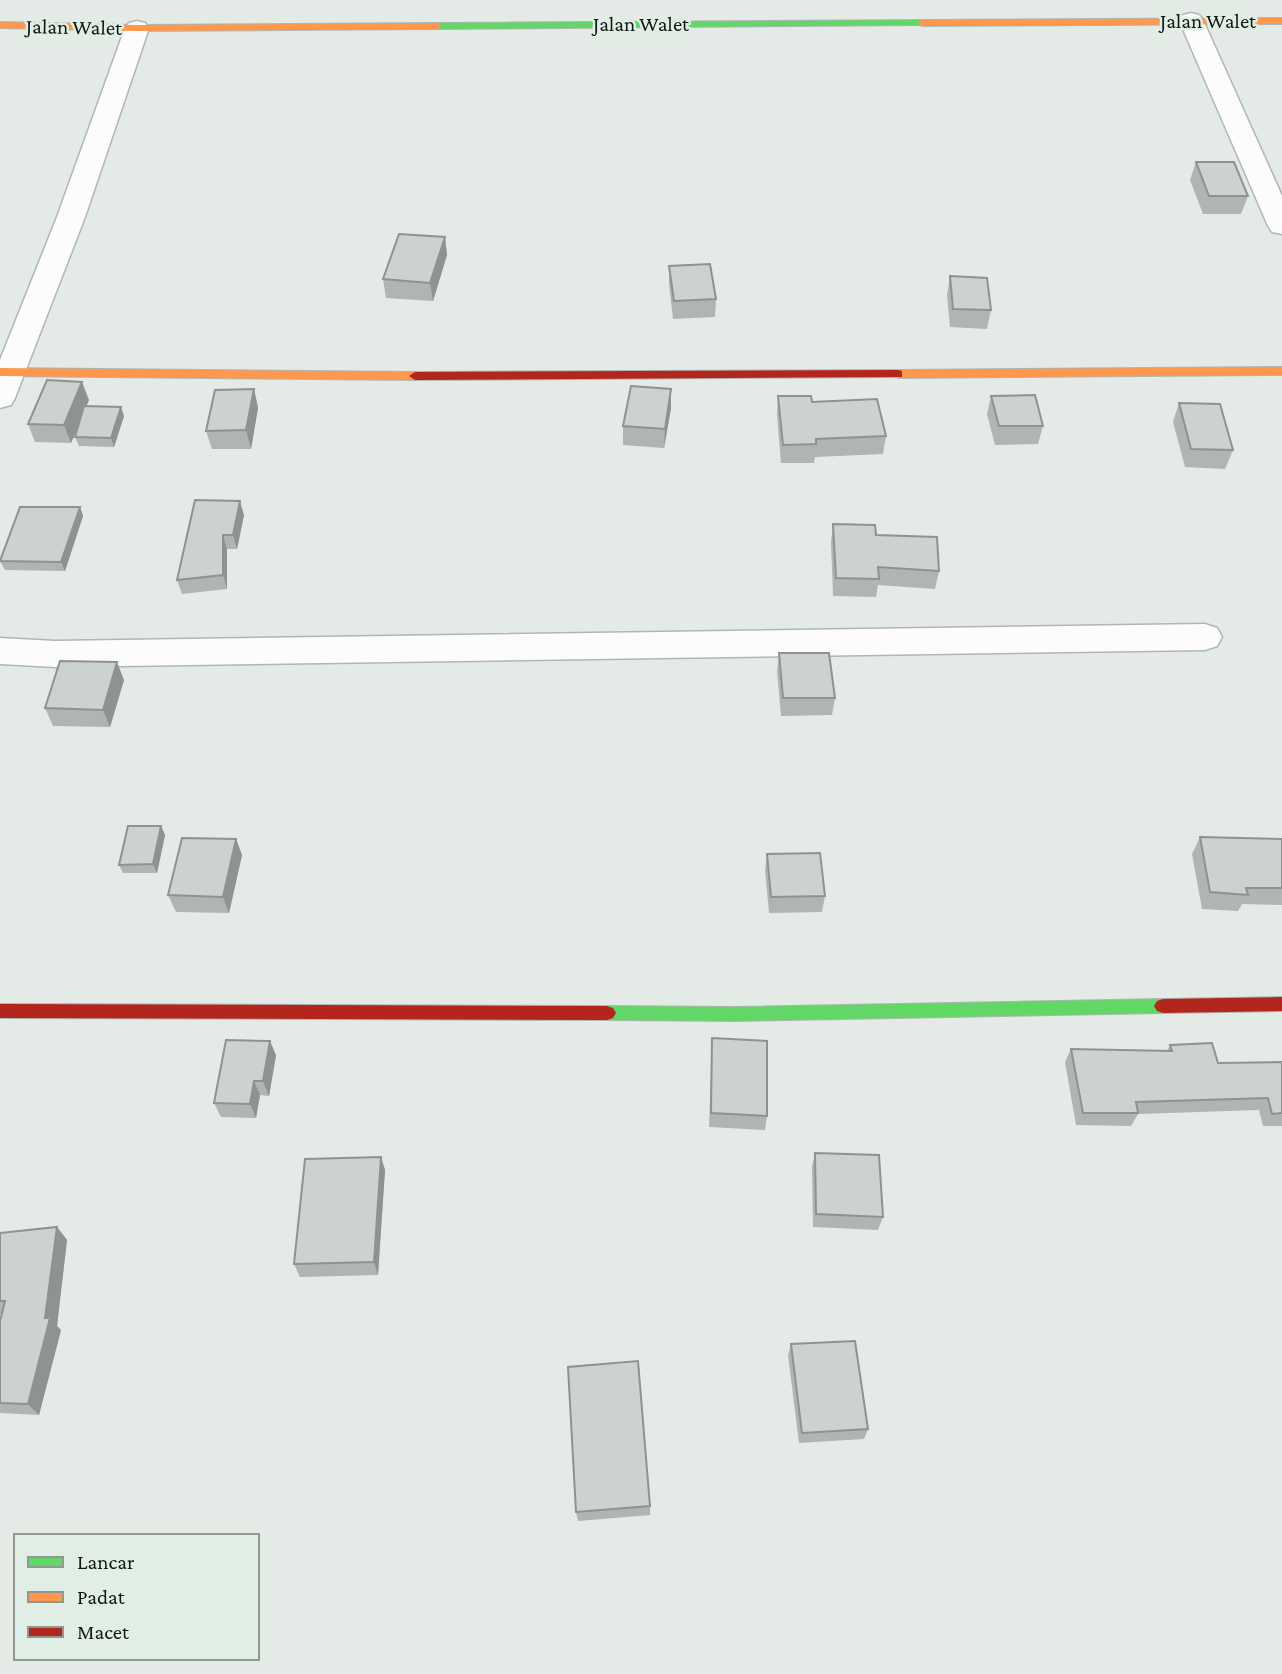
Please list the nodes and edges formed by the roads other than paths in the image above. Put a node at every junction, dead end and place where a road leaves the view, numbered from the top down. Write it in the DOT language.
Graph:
graph roads {
  1 [pos="1191,20"];
  2 [pos="1282,21"];
  3 [pos="0,26"];
  4 [pos="137,27"];
  5 [pos="1282,226"];
  6 [pos="1282,371"];
  7 [pos="5,372"];
  8 [pos="0,398"];
  9 [pos="1205,637"];
  10 [pos="0,652"];
  11 [pos="1282,1004"];
  12 [pos="0,1011"];
  1 -- 2 [label="street, Jalan Walet"];
  1 -- 4 [label="street, Jalan Walet"];
  1 -- 5 [label="street"];
  3 -- 4 [label="street, Jalan Walet"];
  4 -- 7 [label="street"];
  6 -- 7 [label="street"];
  7 -- 8 [label="street"];
  9 -- 10 [label="street"];
  11 -- 12 [label="street"];
}
